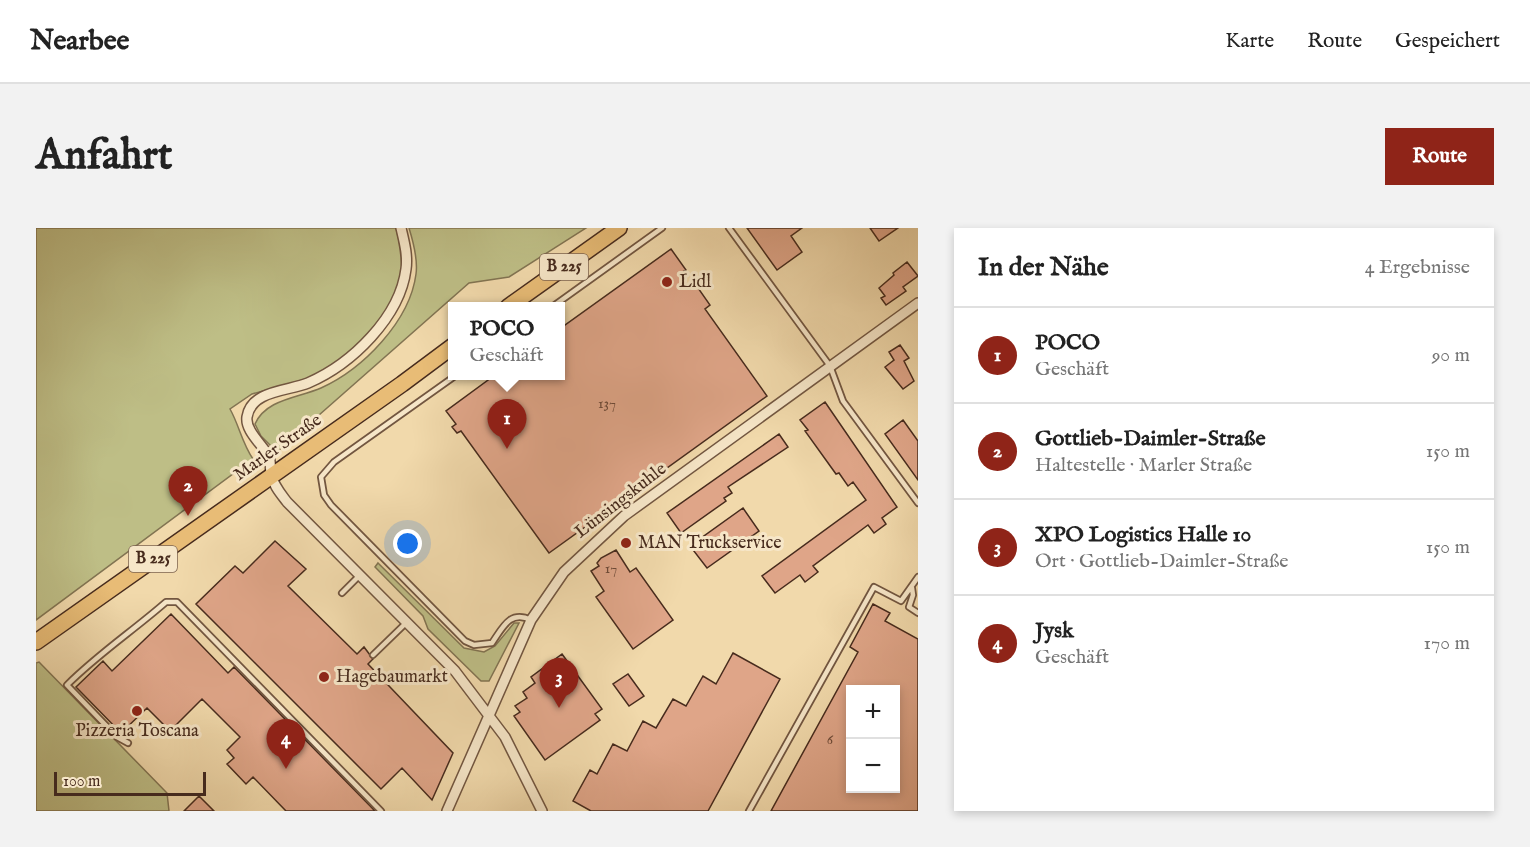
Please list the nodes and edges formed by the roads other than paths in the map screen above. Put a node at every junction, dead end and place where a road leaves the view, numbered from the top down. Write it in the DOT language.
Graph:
graph roads {
  1 [pos="401,228"];
  2 [pos="619,228"];
  3 [pos="662,228"];
  4 [pos="729,228"];
  5 [pos="514,302"];
  6 [pos="558,302"];
  7 [pos="918,303"];
  8 [pos="448,350"];
  9 [pos="830,366"];
  10 [pos="448,380"];
  11 [pos="272,477"];
  12 [pos="918,503"];
  13 [pos="361,574"];
  14 [pos="918,577"];
  15 [pos="912,588"];
  16 [pos="342,593"];
  17 [pos="918,613"];
  18 [pos="531,620"];
  19 [pos="407,622"];
  20 [pos="36,642"];
  21 [pos="373,655"];
  22 [pos="489,714"];
  23 [pos="128,743"];
  24 [pos="381,811"];
  25 [pos="447,811"];
  26 [pos="542,811"];
  27 [pos="748,811"];
  1 -- 11 [label="street"];
  2 -- 5 [label="main road, B 225"];
  3 -- 6 [label="lane"];
  4 -- 9 [label="lane"];
  7 -- 9 [label="street, Lünsingskuhle"];
  8 -- 11 [label="main road, Marler Straße / B 225"];
  9 -- 12 [label="lane"];
  9 -- 18 [label="street, Lünsingskuhle"];
  10 -- 18 [label="lane"];
  11 -- 13 [label="street"];
  11 -- 20 [label="main road, Marler Straße / B 225"];
  13 -- 16 [label="lane"];
  13 -- 19 [label="street"];
  14 -- 15 [label="lane"];
  15 -- 17 [label="lane"];
  15 -- 27 [label="lane"];
  18 -- 22 [label="street, Lünsingskuhle"];
  19 -- 21 [label="lane"];
  19 -- 22 [label="street"];
  22 -- 25 [label="street, Lünsingskuhle"];
  22 -- 26 [label="street"];
  23 -- 24 [label="lane"];
}
